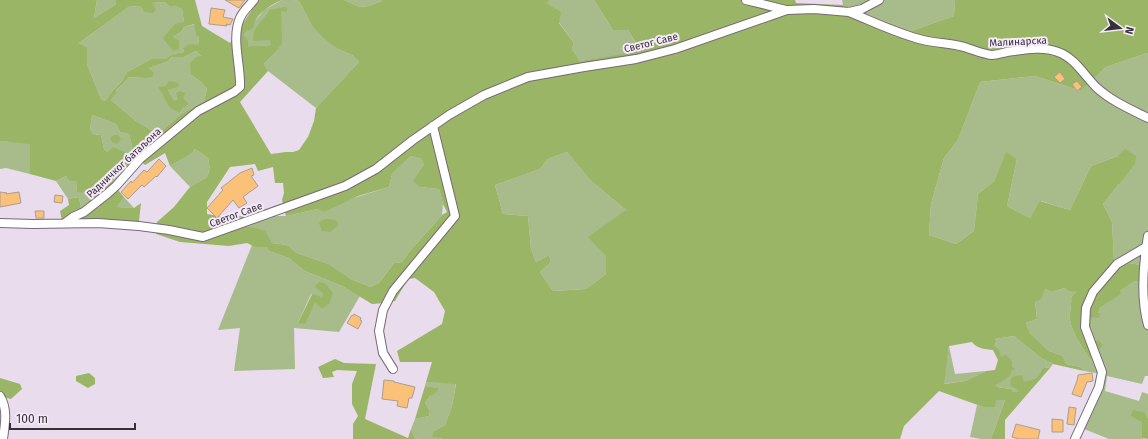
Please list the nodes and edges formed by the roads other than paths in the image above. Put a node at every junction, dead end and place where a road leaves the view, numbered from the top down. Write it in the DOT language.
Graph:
graph roads {
  1 [pos="254,0"];
  2 [pos="746,0"];
  3 [pos="879,0"];
  4 [pos="787,10"];
  5 [pos="849,12"];
  6 [pos="1148,118"];
  7 [pos="433,126"];
  8 [pos="0,223"];
  9 [pos="64,223"];
  10 [pos="1148,236"];
  11 [pos="1146,247"];
  12 [pos="1148,324"];
  13 [pos="393,369"];
  14 [pos="0,396"];
  15 [pos="3,439"];
  16 [pos="1075,439"];
  1 -- 9 [label="street, Радничког батаљона"];
  2 -- 4 [label="street"];
  3 -- 5 [label="street, Светог Саве"];
  4 -- 5 [label="street, Светог Саве"];
  4 -- 7 [label="street, Светог Саве"];
  5 -- 6 [label="street, Малинарска"];
  7 -- 9 [label="street, Светог Саве"];
  7 -- 13 [label="street"];
  8 -- 9 [label="street, Светог Саве"];
  10 -- 11 [label="street"];
  11 -- 12 [label="street"];
  11 -- 16 [label="street"];
  14 -- 15 [label="street"];
}
